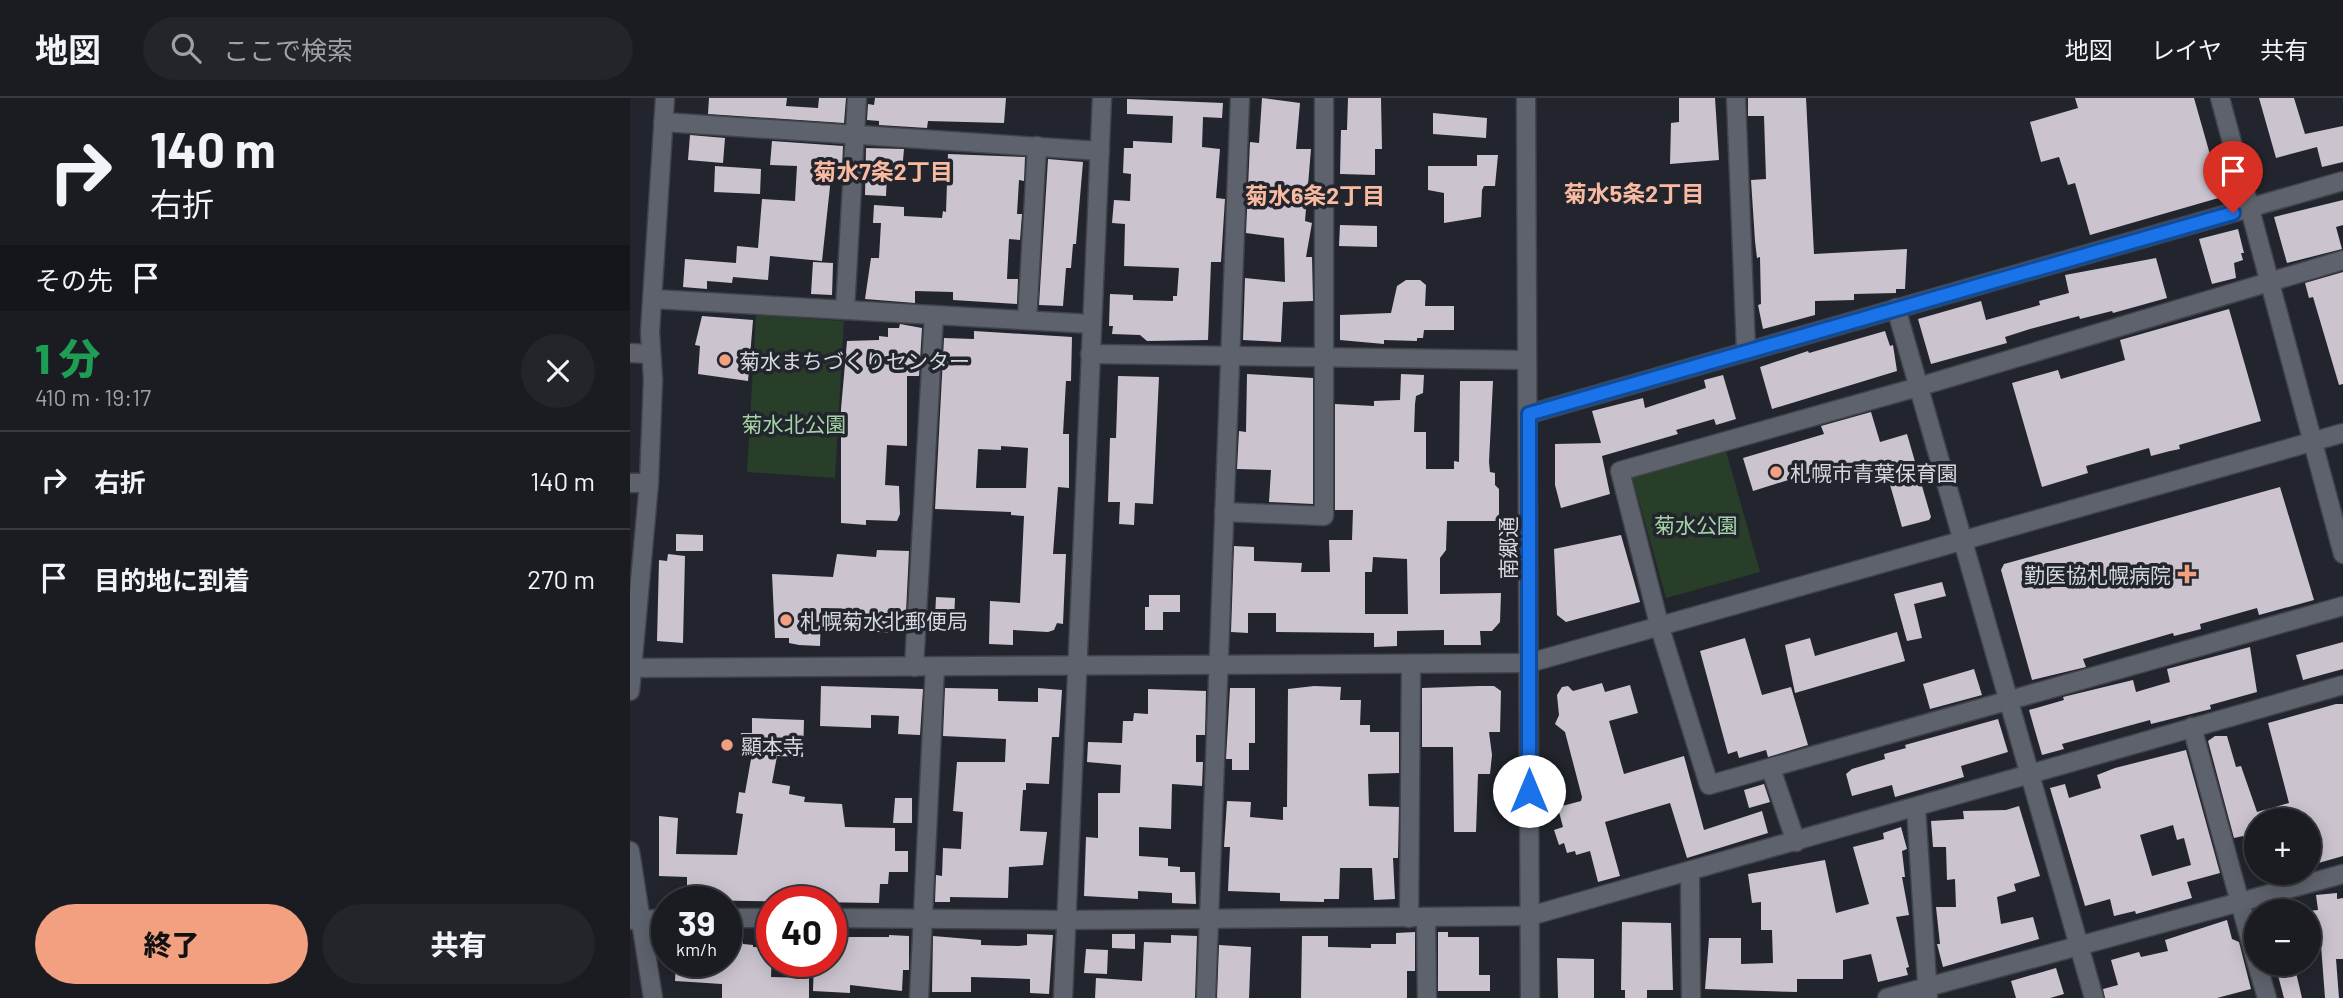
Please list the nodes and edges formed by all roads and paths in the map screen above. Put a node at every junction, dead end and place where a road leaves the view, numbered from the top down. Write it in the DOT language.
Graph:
graph roads {
  1 [pos="665,98"];
  2 [pos="857,98"];
  3 [pos="1102,98"];
  4 [pos="1240,98"];
  5 [pos="1324,98"];
  6 [pos="1526,98"];
  7 [pos="1736,98"];
  8 [pos="2220,98"];
  9 [pos="663,122"];
  10 [pos="855,135"];
  11 [pos="1037,146"];
  12 [pos="1100,151"];
  13 [pos="2343,181"];
  14 [pos="2249,208"];
  15 [pos="2343,260"];
  16 [pos="2269,281"];
  17 [pos="653,299"];
  18 [pos="1896,308"];
  19 [pos="845,310"];
  20 [pos="934,315"];
  21 [pos="1027,320"];
  22 [pos="1092,324"];
  23 [pos="1746,350"];
  24 [pos="630,353"];
  25 [pos="651,354"];
  26 [pos="1090,354"];
  27 [pos="1229,357"];
  28 [pos="1326,358"];
  29 [pos="1527,360"];
  30 [pos="1918,387"];
  31 [pos="1529,414"];
  32 [pos="2343,433"];
  33 [pos="2313,442"];
  34 [pos="630,483"];
  35 [pos="649,483"];
  36 [pos="1224,512"];
  37 [pos="1965,541"];
  38 [pos="2343,554"];
  39 [pos="2343,606"];
  40 [pos="1660,628"];
  41 [pos="1529,663"];
  42 [pos="1410,665"];
  43 [pos="914,667"];
  44 [pos="935,667"];
  45 [pos="1076,667"];
  46 [pos="1217,667"];
  47 [pos="631,668"];
  48 [pos="2343,685"];
  49 [pos="630,691"];
  50 [pos="2009,700"];
  51 [pos="2192,727"];
  52 [pos="1771,769"];
  53 [pos="2030,772"];
  54 [pos="1916,807"];
  55 [pos="1796,842"];
  56 [pos="630,851"];
  57 [pos="1690,873"];
  58 [pos="2343,874"];
  59 [pos="2239,904"];
  60 [pos="1530,916"];
  61 [pos="923,917"];
  62 [pos="847,918"];
  63 [pos="1208,918"];
  64 [pos="1417,918"];
  65 [pos="635,920"];
  66 [pos="1066,920"];
  67 [pos="2244,921"];
  68 [pos="2079,947"];
  69 [pos="2260,976"];
  70 [pos="1928,993"];
  71 [pos="653,998"];
  72 [pos="919,998"];
  73 [pos="1063,998"];
  74 [pos="1206,998"];
  75 [pos="1427,998"];
  76 [pos="1530,998"];
  77 [pos="1691,998"];
  78 [pos="1887,998"];
  79 [pos="2094,998"];
  80 [pos="2267,998"];
  1 -- 9 [label="street"];
  2 -- 10 [label="street"];
  3 -- 12 [label="street"];
  4 -- 27 [label="street"];
  5 -- 28 [label="street"];
  6 -- 29 [label="street, 南郷通"];
  7 -- 23 [label="street"];
  8 -- 14 [label="street"];
  9 -- 10 [label="street"];
  9 -- 17 [label="street"];
  10 -- 11 [label="street"];
  10 -- 19 [label="street"];
  11 -- 12 [label="street"];
  11 -- 21 [label="street"];
  12 -- 22 [label="street"];
  13 -- 14 [label="street"];
  14 -- 16 [label="street"];
  14 -- 18 [label="street"];
  15 -- 16 [label="street"];
  16 -- 30 [label="street"];
  16 -- 33 [label="street"];
  17 -- 19 [label="street"];
  17 -- 25 [label="street"];
  18 -- 23 [label="street"];
  18 -- 30 [label="street"];
  19 -- 20 [label="street"];
  20 -- 21 [label="street"];
  20 -- 43 [label="street"];
  21 -- 22 [label="street"];
  22 -- 26 [label="street"];
  23 -- 31 [label="street"];
  24 -- 25 [label="street"];
  25 -- 35 [label="street"];
  26 -- 27 [label="street"];
  26 -- 45 [label="street"];
  27 -- 28 [label="street"];
  27 -- 36 [label="street"];
  28 -- 29 [label="street"];
  28 -- 36 [label="street"];
  29 -- 31 [label="street, 南郷通"];
  30 -- 37 [label="street"];
  30 -- 40 [label="street"];
  31 -- 41 [label="street, 南郷通"];
  32 -- 33 [label="street"];
  33 -- 37 [label="street"];
  33 -- 38 [label="street"];
  34 -- 35 [label="street"];
  35 -- 47 [label="street"];
  36 -- 46 [label="street"];
  37 -- 40 [label="street"];
  37 -- 50 [label="street"];
  39 -- 50 [label="street"];
  40 -- 41 [label="street"];
  40 -- 52 [label="street"];
  41 -- 42 [label="street"];
  41 -- 60 [label="street, 南郷通"];
  42 -- 46 [label="street"];
  42 -- 64 [label="street"];
  43 -- 44 [label="street"];
  43 -- 47 [label="street"];
  44 -- 45 [label="street"];
  44 -- 61 [label="street"];
  45 -- 46 [label="street"];
  45 -- 66 [label="street"];
  46 -- 63 [label="street"];
  47 -- 49 [label="street"];
  48 -- 51 [label="street"];
  50 -- 52 [label="street"];
  50 -- 53 [label="street"];
  51 -- 53 [label="street"];
  51 -- 59 [label="street"];
  52 -- 55 [label="street"];
  53 -- 54 [label="street"];
  53 -- 68 [label="street"];
  54 -- 55 [label="street"];
  54 -- 70 [label="street"];
  55 -- 57 [label="street"];
  56 -- 65 [label="street"];
  57 -- 60 [label="street"];
  57 -- 77 [label="street"];
  58 -- 59 [label="street"];
  59 -- 67 [label="street"];
  59 -- 68 [label="street"];
  60 -- 64 [label="street"];
  60 -- 76 [label="street, 南郷通"];
  61 -- 62 [label="street"];
  61 -- 66 [label="street"];
  61 -- 72 [label="street"];
  63 -- 64 [label="street"];
  63 -- 66 [label="street"];
  63 -- 74 [label="street"];
  64 -- 75 [label="street"];
  65 -- 71 [label="street"];
  66 -- 73 [label="street"];
  68 -- 70 [label="street"];
  68 -- 79 [label="street"];
  69 -- 80 [label="street"];
  70 -- 78 [label="street"];
}
